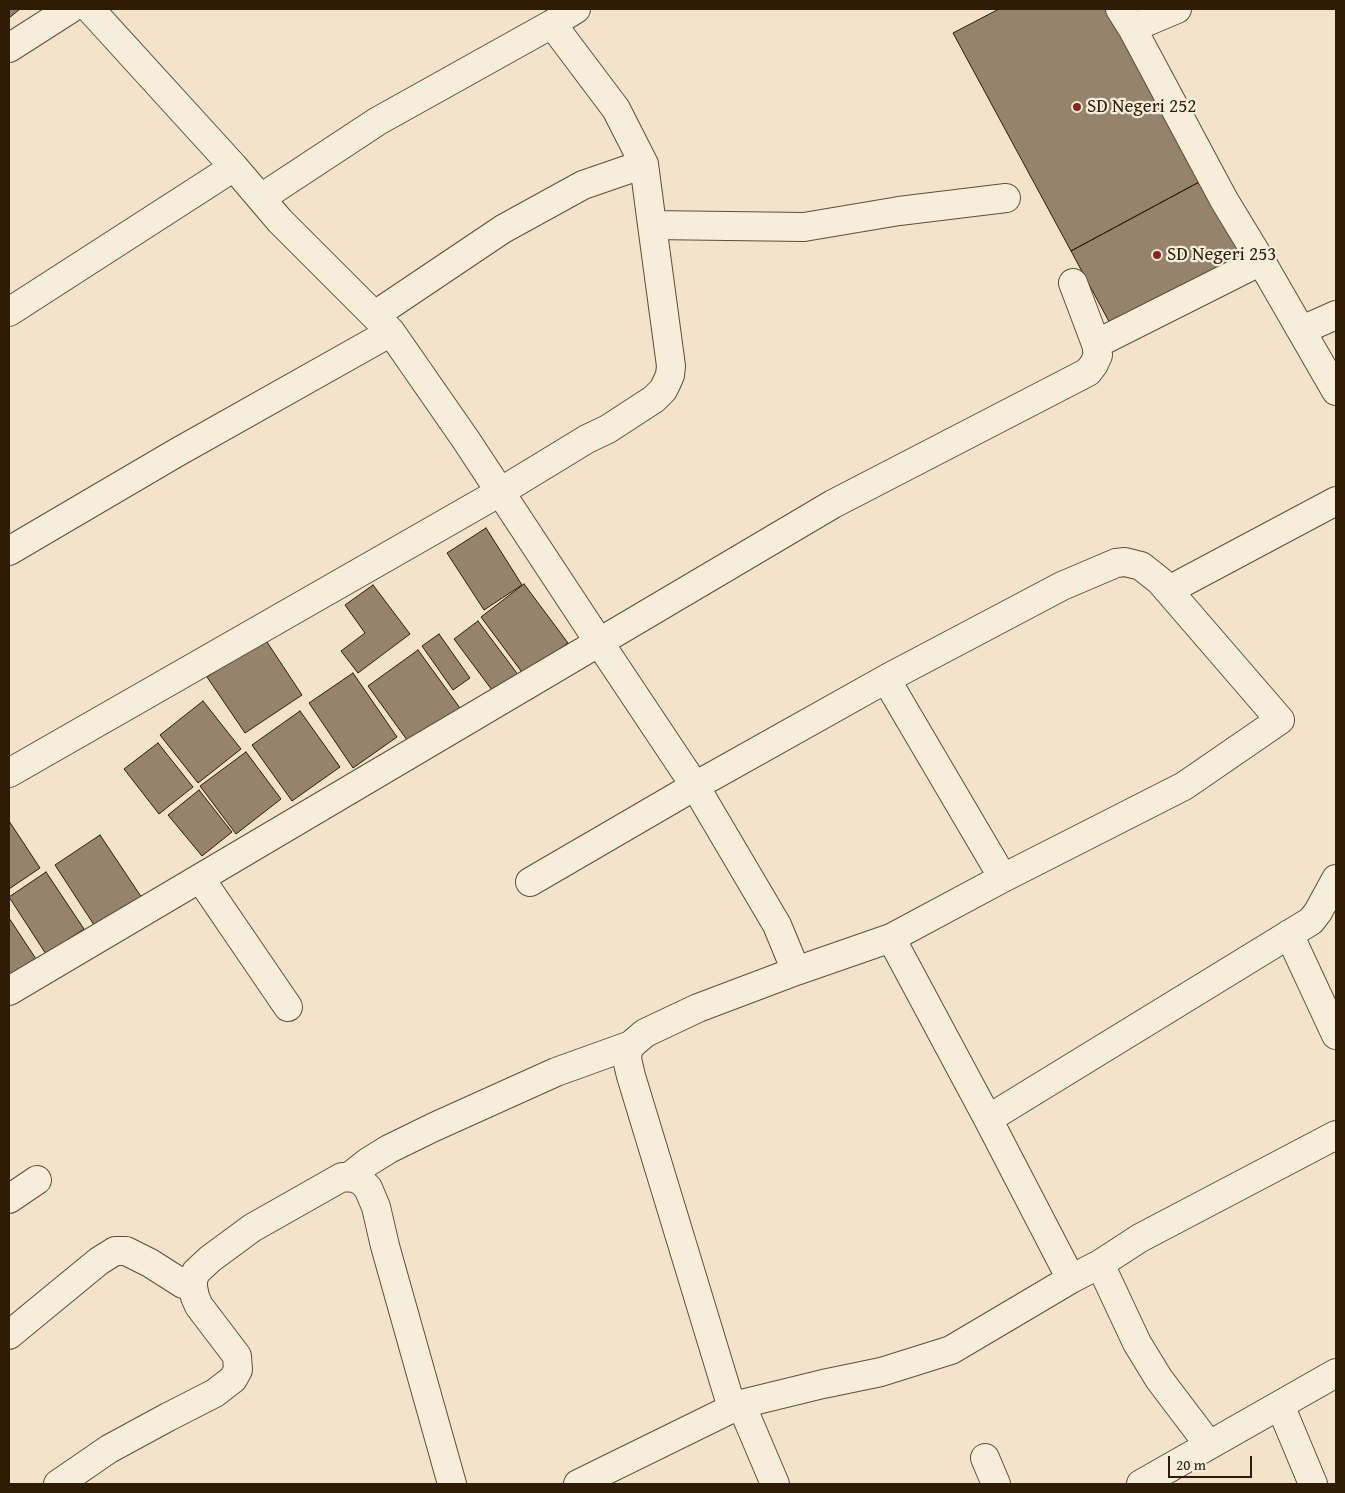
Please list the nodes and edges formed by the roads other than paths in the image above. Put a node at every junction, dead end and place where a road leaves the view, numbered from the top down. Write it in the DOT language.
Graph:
graph roads {
  1 [pos="576,9"];
  2 [pos="1177,9"];
  3 [pos="90,10"];
  4 [pos="1126,18"];
  5 [pos="552,24"];
  6 [pos="9,48"];
  7 [pos="644,164"];
  8 [pos="234,167"];
  9 [pos="261,198"];
  10 [pos="1006,198"];
  11 [pos="652,225"];
  12 [pos="1261,260"];
  13 [pos="1073,283"];
  14 [pos="9,312"];
  15 [pos="1336,315"];
  16 [pos="383,324"];
  17 [pos="1302,330"];
  18 [pos="1096,344"];
  19 [pos="1336,392"];
  20 [pos="500,492"];
  21 [pos="1336,501"];
  22 [pos="9,551"];
  23 [pos="1169,590"];
  24 [pos="599,642"];
  25 [pos="886,679"];
  26 [pos="9,773"];
  27 [pos="695,786"];
  28 [pos="200,878"];
  29 [pos="1003,878"];
  30 [pos="1336,879"];
  31 [pos="530,882"];
  32 [pos="1289,934"];
  33 [pos="891,938"];
  34 [pos="796,971"];
  35 [pos="9,991"];
  36 [pos="288,1007"];
  37 [pos="1336,1035"];
  38 [pos="631,1045"];
  39 [pos="988,1119"];
  40 [pos="1336,1135"];
  41 [pos="349,1177"];
  42 [pos="37,1180"];
  43 [pos="9,1199"];
  44 [pos="1100,1264"];
  45 [pos="193,1280"];
  46 [pos="1071,1280"];
  47 [pos="9,1335"];
  48 [pos="1336,1374"];
  49 [pos="1280,1405"];
  50 [pos="737,1406"];
  51 [pos="1209,1445"];
  52 [pos="985,1458"];
  53 [pos="591,1481"];
  54 [pos="58,1484"];
  55 [pos="452,1484"];
  56 [pos="775,1484"];
  57 [pos="996,1484"];
  58 [pos="1141,1484"];
  59 [pos="1313,1484"];
  1 -- 5 [label="street"];
  2 -- 4 [label="street"];
  3 -- 6 [label="street"];
  3 -- 8 [label="street"];
  4 -- 12 [label="street"];
  5 -- 7 [label="street"];
  5 -- 9 [label="street"];
  7 -- 11 [label="street"];
  7 -- 16 [label="street"];
  8 -- 9 [label="street"];
  8 -- 14 [label="street"];
  9 -- 16 [label="street"];
  10 -- 11 [label="street"];
  11 -- 20 [label="street"];
  12 -- 17 [label="street"];
  12 -- 18 [label="street"];
  13 -- 18 [label="street"];
  15 -- 17 [label="street"];
  16 -- 20 [label="street"];
  16 -- 22 [label="street"];
  17 -- 19 [label="street"];
  18 -- 24 [label="street"];
  20 -- 24 [label="street"];
  20 -- 26 [label="street"];
  21 -- 23 [label="street"];
  23 -- 25 [label="street"];
  23 -- 29 [label="street"];
  24 -- 27 [label="street"];
  24 -- 28 [label="street"];
  25 -- 27 [label="street"];
  25 -- 29 [label="street"];
  27 -- 31 [label="street"];
  27 -- 34 [label="street"];
  28 -- 35 [label="street"];
  28 -- 36 [label="street"];
  29 -- 33 [label="street"];
  30 -- 32 [label="street"];
  32 -- 37 [label="street"];
  32 -- 39 [label="street"];
  33 -- 34 [label="street"];
  33 -- 39 [label="street"];
  34 -- 38 [label="street"];
  38 -- 41 [label="street"];
  38 -- 50 [label="street"];
  39 -- 46 [label="street"];
  40 -- 44 [label="street"];
  41 -- 45 [label="street"];
  41 -- 55 [label="street"];
  42 -- 43 [label="street"];
  44 -- 46 [label="street"];
  44 -- 51 [label="street"];
  45 -- 47 [label="street"];
  45 -- 54 [label="street"];
  46 -- 50 [label="street"];
  48 -- 49 [label="street"];
  49 -- 51 [label="street"];
  49 -- 59 [label="street"];
  50 -- 53 [label="street"];
  50 -- 56 [label="street"];
  51 -- 58 [label="street"];
  52 -- 57 [label="street"];
}
